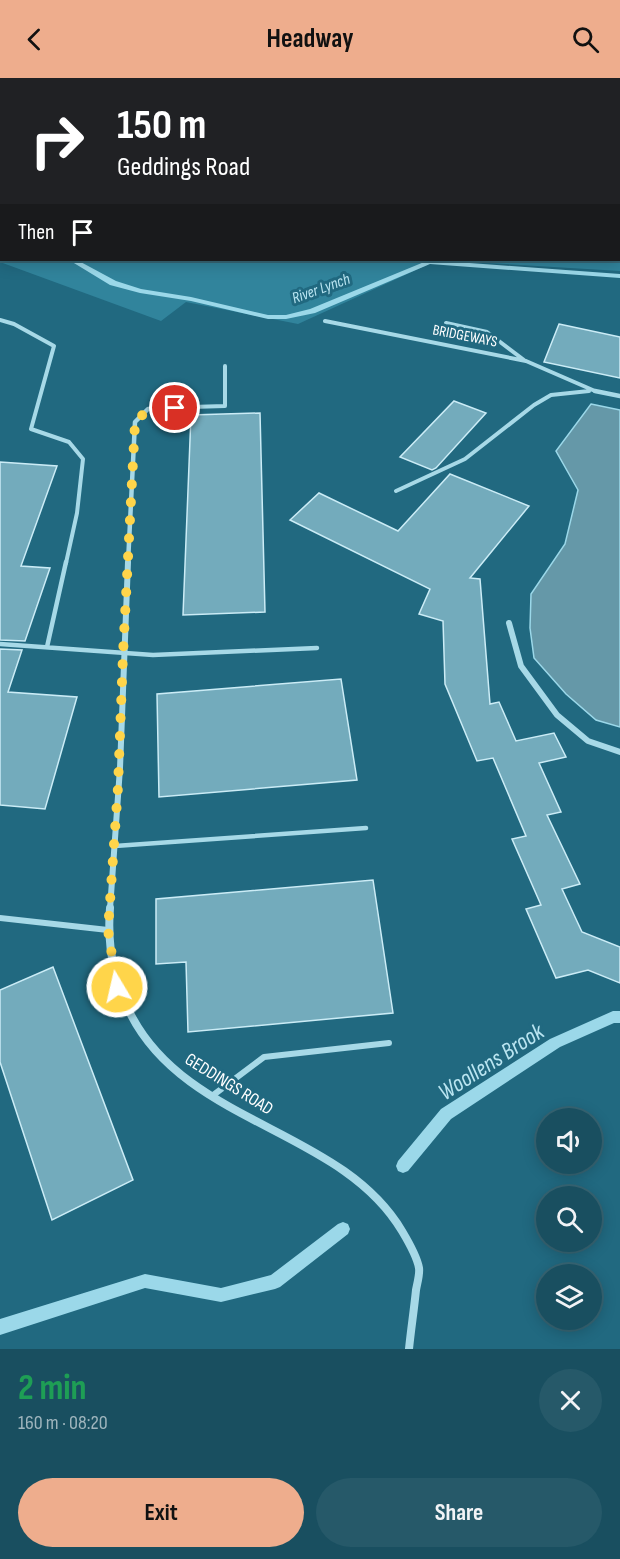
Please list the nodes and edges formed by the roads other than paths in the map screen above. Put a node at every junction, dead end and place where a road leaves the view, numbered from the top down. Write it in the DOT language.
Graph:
graph roads {
  1 [pos="0,320"];
  2 [pos="325,321"];
  3 [pos="446,323"];
  4 [pos="526,361"];
  5 [pos="225,366"];
  6 [pos="595,391"];
  7 [pos="620,396"];
  8 [pos="191,407"];
  9 [pos="396,491"];
  10 [pos="509,623"];
  11 [pos="0,644"];
  12 [pos="47,647"];
  13 [pos="317,648"];
  14 [pos="123,654"];
  15 [pos="620,752"];
  16 [pos="366,828"];
  17 [pos="115,846"];
  18 [pos="0,918"];
  19 [pos="108,930"];
  20 [pos="389,1043"];
  21 [pos="212,1096"];
  22 [pos="409,1349"];
  1 -- 12 [label="lane"];
  2 -- 4 [label="lane, BRIDGEWAYS"];
  3 -- 4 [label="lane"];
  4 -- 6 [label="lane, BRIDGEWAYS"];
  5 -- 8 [label="lane"];
  6 -- 7 [label="street"];
  6 -- 9 [label="lane"];
  8 -- 14 [label="street, GEDDINGS ROAD"];
  10 -- 15 [label="street"];
  11 -- 12 [label="lane"];
  12 -- 14 [label="lane"];
  13 -- 14 [label="lane"];
  14 -- 17 [label="street, GEDDINGS ROAD"];
  16 -- 17 [label="lane"];
  17 -- 19 [label="street, GEDDINGS ROAD"];
  18 -- 19 [label="lane"];
  19 -- 21 [label="street, GEDDINGS ROAD"];
  20 -- 21 [label="lane"];
  21 -- 22 [label="street, GEDDINGS ROAD"];
}
